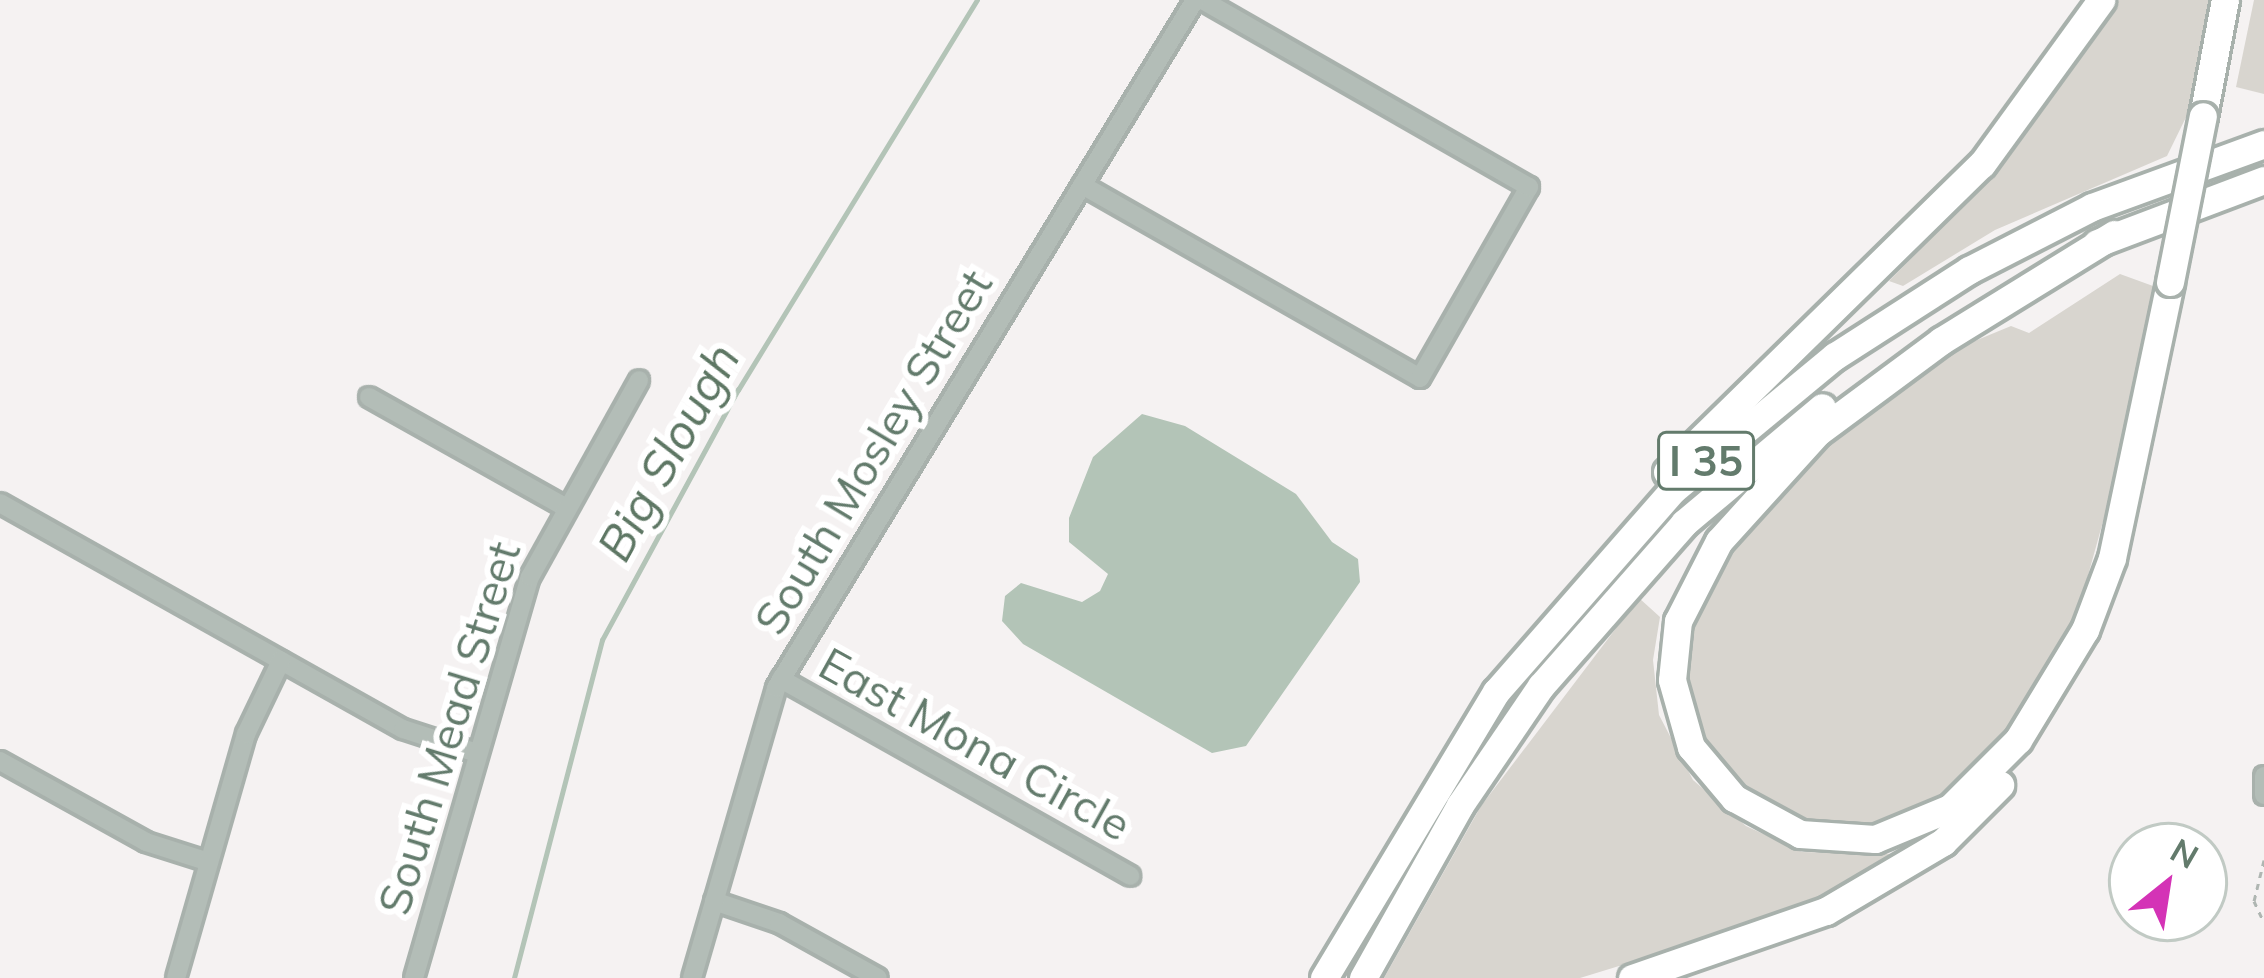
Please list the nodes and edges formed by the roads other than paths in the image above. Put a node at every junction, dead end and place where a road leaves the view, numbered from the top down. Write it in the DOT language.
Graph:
graph roads {
  1 [pos="1199,0"];
  2 [pos="2101,0"];
  3 [pos="2225,0"];
  4 [pos="2240,0"];
  5 [pos="2210,113"];
  6 [pos="2264,145"];
  7 [pos="2264,180"];
  8 [pos="1082,185"];
  9 [pos="2114,234"];
  10 [pos="2178,279"];
  11 [pos="639,380"];
  12 [pos="369,397"];
  13 [pos="0,502"];
  14 [pos="563,506"];
  15 [pos="1581,586"];
  16 [pos="281,661"];
  17 [pos="781,680"];
  18 [pos="477,753"];
  19 [pos="0,761"];
  20 [pos="2264,776"];
  21 [pos="2264,795"];
  22 [pos="209,862"];
  23 [pos="1130,876"];
  24 [pos="714,901"];
  25 [pos="176,978"];
  26 [pos="414,978"];
  27 [pos="692,978"];
  28 [pos="878,978"];
  29 [pos="1324,978"];
  30 [pos="1364,978"];
  31 [pos="1632,978"];
  1 -- 8 [label="street, South Mosley Street"];
  1 -- 8 [label="street"];
  2 -- 15 [label="highway"];
  3 -- 5 [label="highway"];
  4 -- 5 [label="highway"];
  5 -- 10 [label="highway, bridge"];
  6 -- 15 [label="highway, I 35"];
  7 -- 9 [label="highway, I 35"];
  8 -- 17 [label="street, South Mosley Street"];
  9 -- 10 [label="highway"];
  9 -- 30 [label="highway, I 35"];
  10 -- 31 [label="highway"];
  11 -- 14 [label="street, South Mead Street"];
  12 -- 14 [label="street"];
  13 -- 16 [label="street"];
  14 -- 18 [label="street, South Mead Street"];
  15 -- 29 [label="highway, I 35"];
  16 -- 18 [label="street"];
  16 -- 22 [label="street"];
  17 -- 23 [label="street, East Mona Circle"];
  17 -- 24 [label="street, South Mosley Street"];
  18 -- 26 [label="street, South Mead Street"];
  19 -- 22 [label="street"];
  20 -- 21 [label="street"];
  22 -- 25 [label="street"];
  24 -- 27 [label="street, South Mosley Street"];
  24 -- 28 [label="street"];
}
